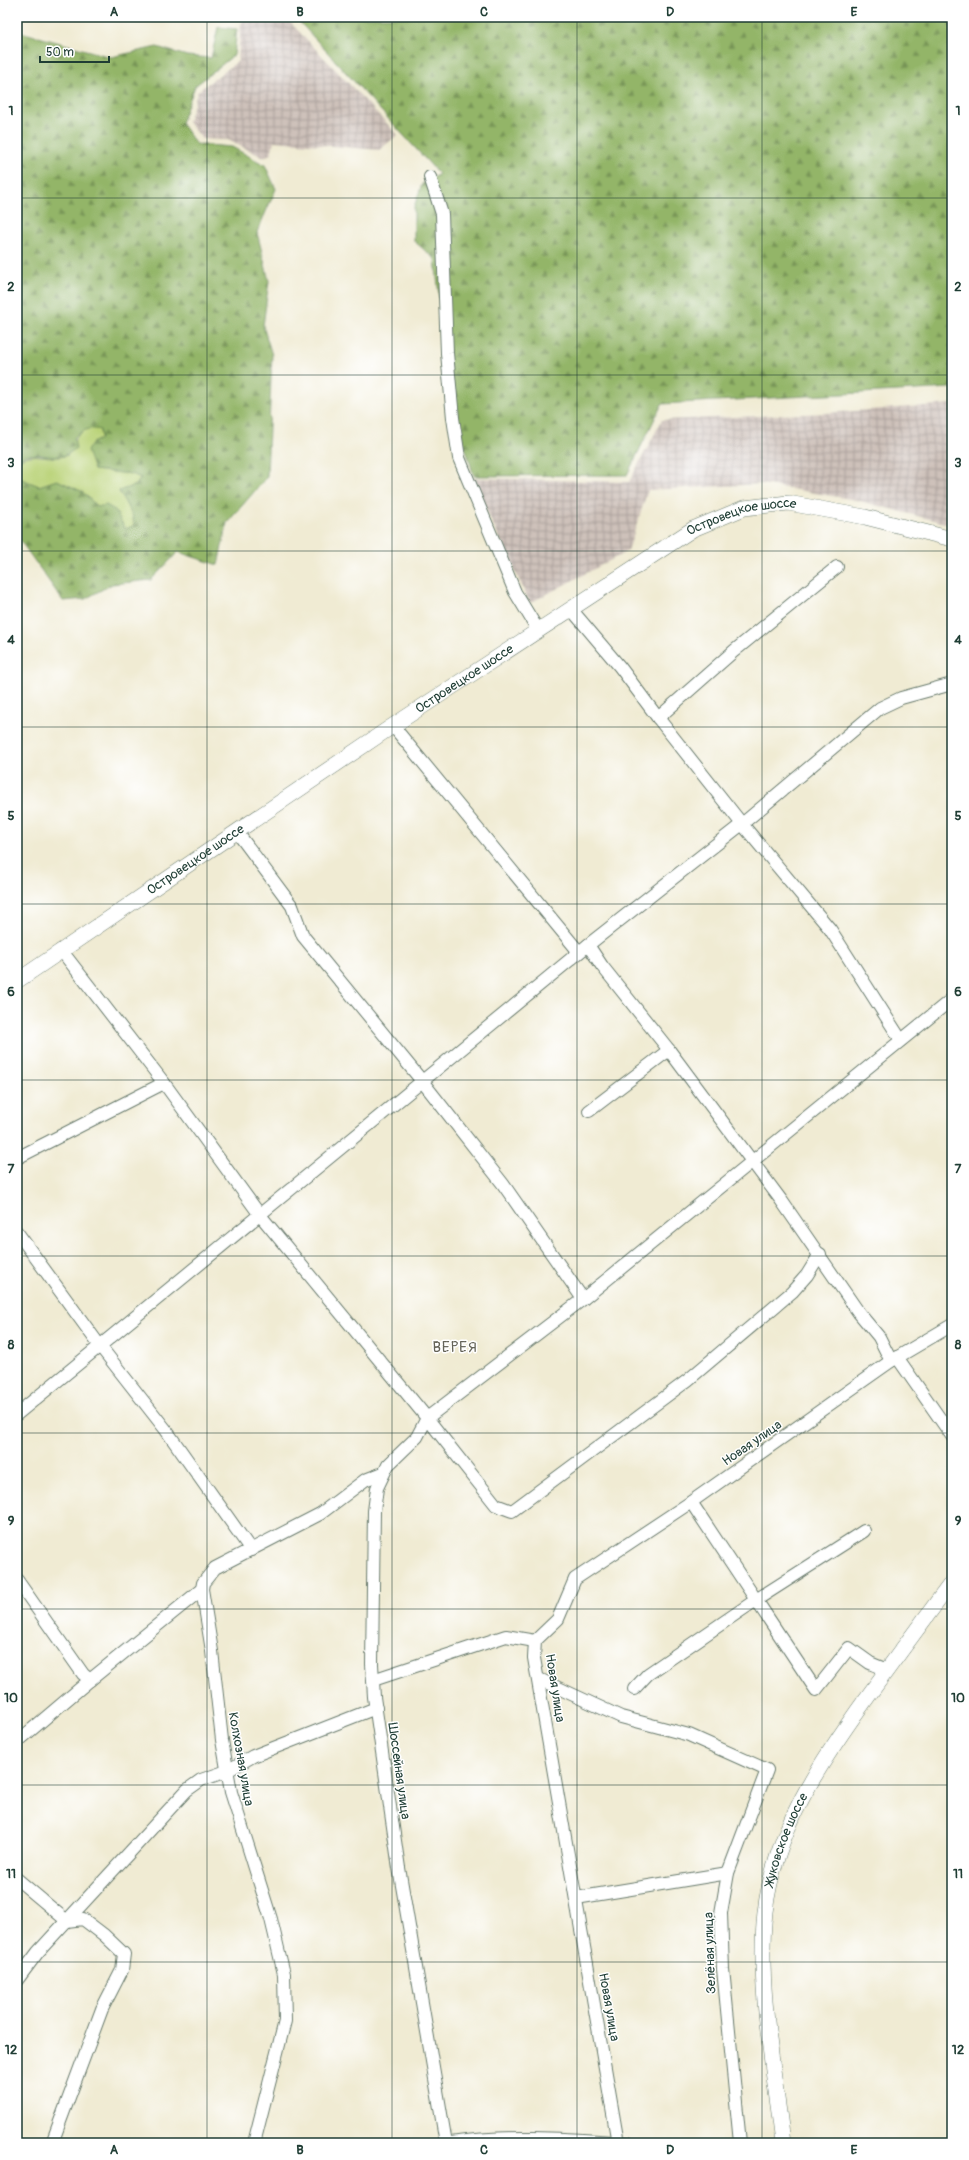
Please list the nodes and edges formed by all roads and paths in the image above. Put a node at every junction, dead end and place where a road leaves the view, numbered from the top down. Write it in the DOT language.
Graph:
graph roads {
  1 [pos="430,177"];
  2 [pos="952,539"];
  3 [pos="837,567"];
  4 [pos="571,608"];
  5 [pos="538,630"];
  6 [pos="952,684"];
  7 [pos="658,718"];
  8 [pos="393,726"];
  9 [pos="742,824"];
  10 [pos="237,832"];
  11 [pos="584,949"];
  12 [pos="61,950"];
  13 [pos="17,981"];
  14 [pos="952,998"];
  15 [pos="901,1040"];
  16 [pos="669,1050"];
  17 [pos="422,1081"];
  18 [pos="164,1083"];
  19 [pos="589,1111"];
  20 [pos="17,1158"];
  21 [pos="752,1162"];
  22 [pos="260,1214"];
  23 [pos="17,1232"];
  24 [pos="820,1254"];
  25 [pos="583,1299"];
  26 [pos="952,1325"];
  27 [pos="100,1346"];
  28 [pos="894,1359"];
  29 [pos="17,1414"];
  30 [pos="427,1418"];
  31 [pos="952,1436"];
  32 [pos="383,1473"];
  33 [pos="691,1502"];
  34 [pos="864,1531"];
  35 [pos="251,1550"];
  36 [pos="17,1580"];
  37 [pos="952,1582"];
  38 [pos="202,1589"];
  39 [pos="756,1600"];
  40 [pos="535,1641"];
  41 [pos="887,1670"];
  42 [pos="539,1679"];
  43 [pos="90,1680"];
  44 [pos="373,1680"];
  45 [pos="634,1689"];
  46 [pos="376,1708"];
  47 [pos="17,1742"];
  48 [pos="227,1771"];
  49 [pos="728,1873"];
  50 [pos="17,1879"];
  51 [pos="576,1898"];
  52 [pos="67,1921"];
  53 [pos="17,1980"];
  54 [pos="52,2143"];
  55 [pos="254,2143"];
  56 [pos="446,2143"];
  57 [pos="451,2143"];
  58 [pos="621,2143"];
  59 [pos="740,2143"];
  60 [pos="783,2143"];
  1 -- 5 [label="street"];
  2 -- 4 [label="main road, Островецкое шоссе"];
  3 -- 7 [label="street"];
  4 -- 5 [label="main road, Островецкое шоссе"];
  4 -- 7 [label="street"];
  5 -- 8 [label="main road, Островецкое шоссе"];
  6 -- 9 [label="street"];
  7 -- 9 [label="street"];
  8 -- 10 [label="main road, Островецкое шоссе"];
  8 -- 11 [label="street"];
  9 -- 11 [label="street"];
  9 -- 15 [label="street"];
  10 -- 12 [label="main road, Островецкое шоссе"];
  10 -- 17 [label="street"];
  11 -- 16 [label="street"];
  11 -- 17 [label="street"];
  12 -- 13 [label="main road, Островецкое шоссе"];
  12 -- 18 [label="street"];
  14 -- 15 [label="street"];
  15 -- 21 [label="street"];
  16 -- 19 [label="street"];
  16 -- 21 [label="street"];
  17 -- 22 [label="street"];
  17 -- 25 [label="street"];
  18 -- 20 [label="street"];
  18 -- 22 [label="street"];
  21 -- 24 [label="street"];
  21 -- 25 [label="street"];
  22 -- 27 [label="street"];
  22 -- 30 [label="street"];
  23 -- 27 [label="street"];
  24 -- 28 [label="street"];
  24 -- 30 [label="street"];
  25 -- 30 [label="street"];
  26 -- 28 [label="street, Новая улица"];
  27 -- 29 [label="street"];
  27 -- 35 [label="street"];
  28 -- 31 [label="street"];
  28 -- 33 [label="street, Новая улица"];
  30 -- 32 [label="street, Шоссейная улица"];
  32 -- 35 [label="street"];
  32 -- 44 [label="street, Шоссейная улица"];
  33 -- 39 [label="street"];
  33 -- 40 [label="street, Новая улица"];
  34 -- 39 [label="street"];
  35 -- 38 [label="street"];
  36 -- 43 [label="street"];
  37 -- 41 [label="main road, Жуковское шоссе"];
  38 -- 43 [label="street"];
  38 -- 48 [label="street, Колхозная улица"];
  39 -- 41 [label="street"];
  39 -- 45 [label="street"];
  40 -- 42 [label="street, Новая улица"];
  40 -- 44 [label="street"];
  41 -- 60 [label="main road, Жуковское шоссе"];
  42 -- 49 [label="street, Зелёная улица"];
  42 -- 51 [label="street, Новая улица"];
  43 -- 47 [label="street"];
  44 -- 46 [label="street, Шоссейная улица"];
  46 -- 48 [label="street"];
  46 -- 56 [label="street, Шоссейная улица"];
  48 -- 52 [label="street"];
  48 -- 55 [label="street, Колхозная улица"];
  49 -- 51 [label="street"];
  49 -- 59 [label="street, Зелёная улица"];
  50 -- 52 [label="street"];
  51 -- 58 [label="street, Новая улица"];
  52 -- 53 [label="street"];
  52 -- 54 [label="street"];
  57 -- 58 [label="street"];
}
